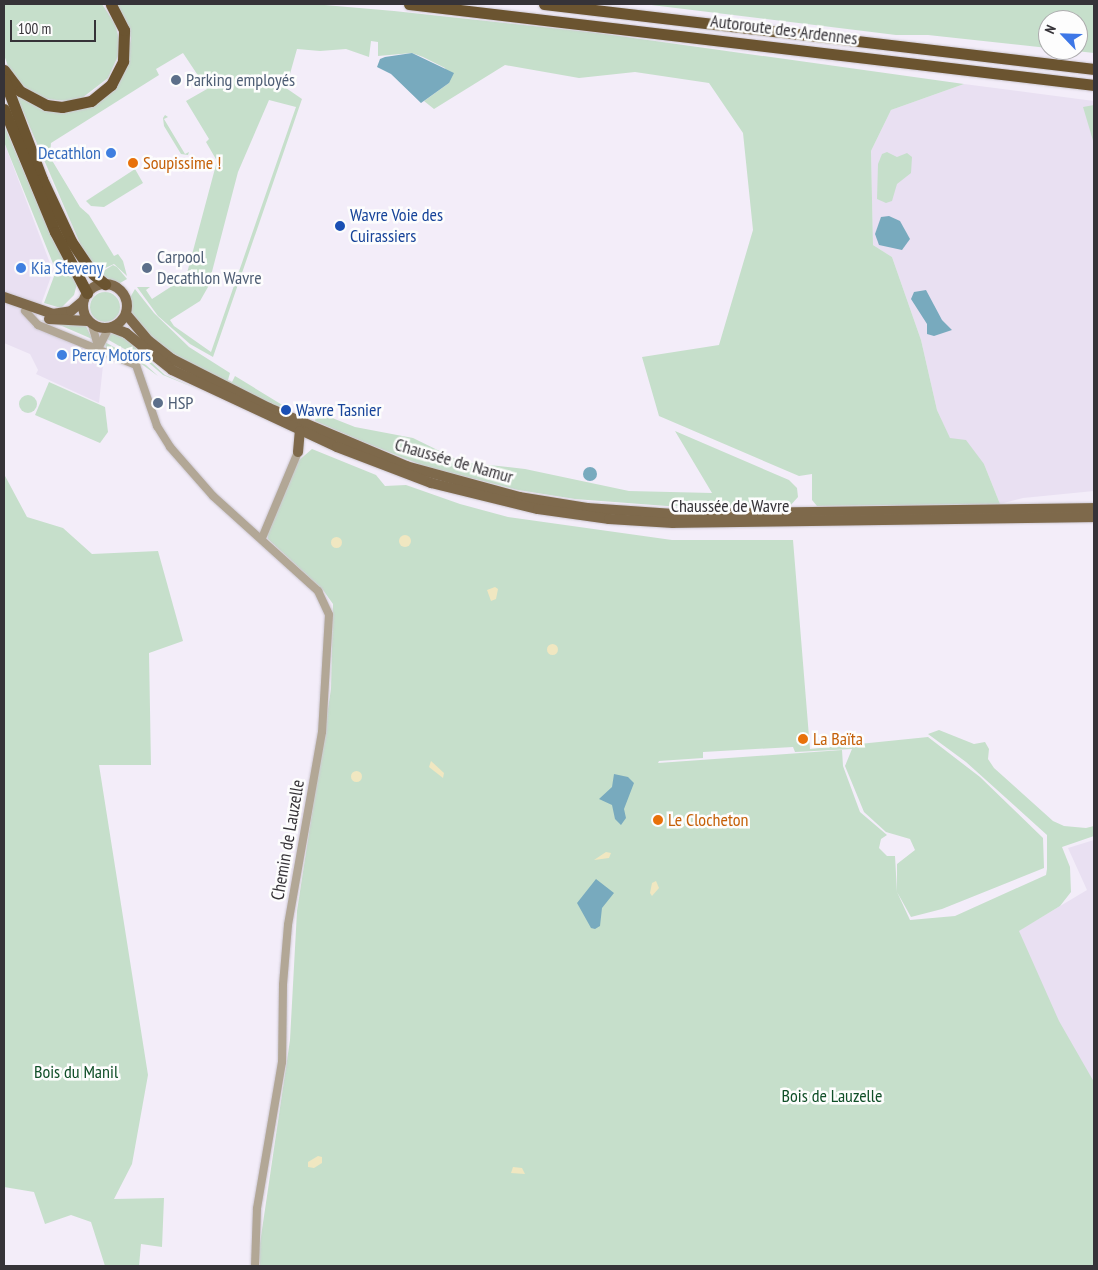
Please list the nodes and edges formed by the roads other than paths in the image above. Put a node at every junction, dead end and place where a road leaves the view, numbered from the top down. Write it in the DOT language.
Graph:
graph roads {
  1 [pos="111,4"];
  2 [pos="409,4"];
  3 [pos="544,4"];
  4 [pos="1094,69"];
  5 [pos="4,70"];
  6 [pos="4,79"];
  7 [pos="1094,85"];
  8 [pos="4,109"];
  9 [pos="105,284"];
  10 [pos="4,296"];
  11 [pos="85,297"];
  12 [pos="24,308"];
  13 [pos="126,314"];
  14 [pos="90,323"];
  15 [pos="110,328"];
  16 [pos="99,349"];
  17 [pos="300,431"];
  18 [pos="313,436"];
  19 [pos="298,452"];
  20 [pos="373,462"];
  21 [pos="1094,508"];
  22 [pos="812,513"];
  23 [pos="1094,517"];
  24 [pos="262,538"];
  25 [pos="255,1266"];
  1 -- 5 [label="highway"];
  2 -- 7 [label="highway, Autoroute des Ardennes"];
  3 -- 4 [label="highway, Autoroute des Ardennes"];
  6 -- 9 [label="highway"];
  8 -- 11 [label="highway"];
  9 -- 11 [label="main road, Chaussée de Namur"];
  9 -- 13 [label="main road, Chaussée de Namur"];
  10 -- 12 [label="main road, Chaussée de Namur"];
  11 -- 12 [label="main road, Chaussée de Namur"];
  11 -- 14 [label="main road"];
  12 -- 14 [label="main road, Chaussée de Namur"];
  12 -- 16 [label="street, Chemin de Lauzelle"];
  13 -- 15 [label="main road"];
  13 -- 22 [label="main road, Chaussée de Namur"];
  14 -- 15 [label="main road, Chaussée de Namur"];
  14 -- 16 [label="street"];
  15 -- 16 [label="street"];
  15 -- 17 [label="main road, Chaussée de Namur"];
  16 -- 24 [label="street, Chemin de Lauzelle"];
  17 -- 18 [label="main road, Chaussée de Namur"];
  17 -- 19 [label="main road"];
  18 -- 19 [label="main road"];
  18 -- 20 [label="main road, Chaussée de Namur"];
  19 -- 24 [label="street"];
  20 -- 23 [label="main road, Chaussée de Wavre"];
  21 -- 22 [label="main road, Chaussée de Wavre"];
  24 -- 25 [label="street, Chemin de Lauzelle"];
}
